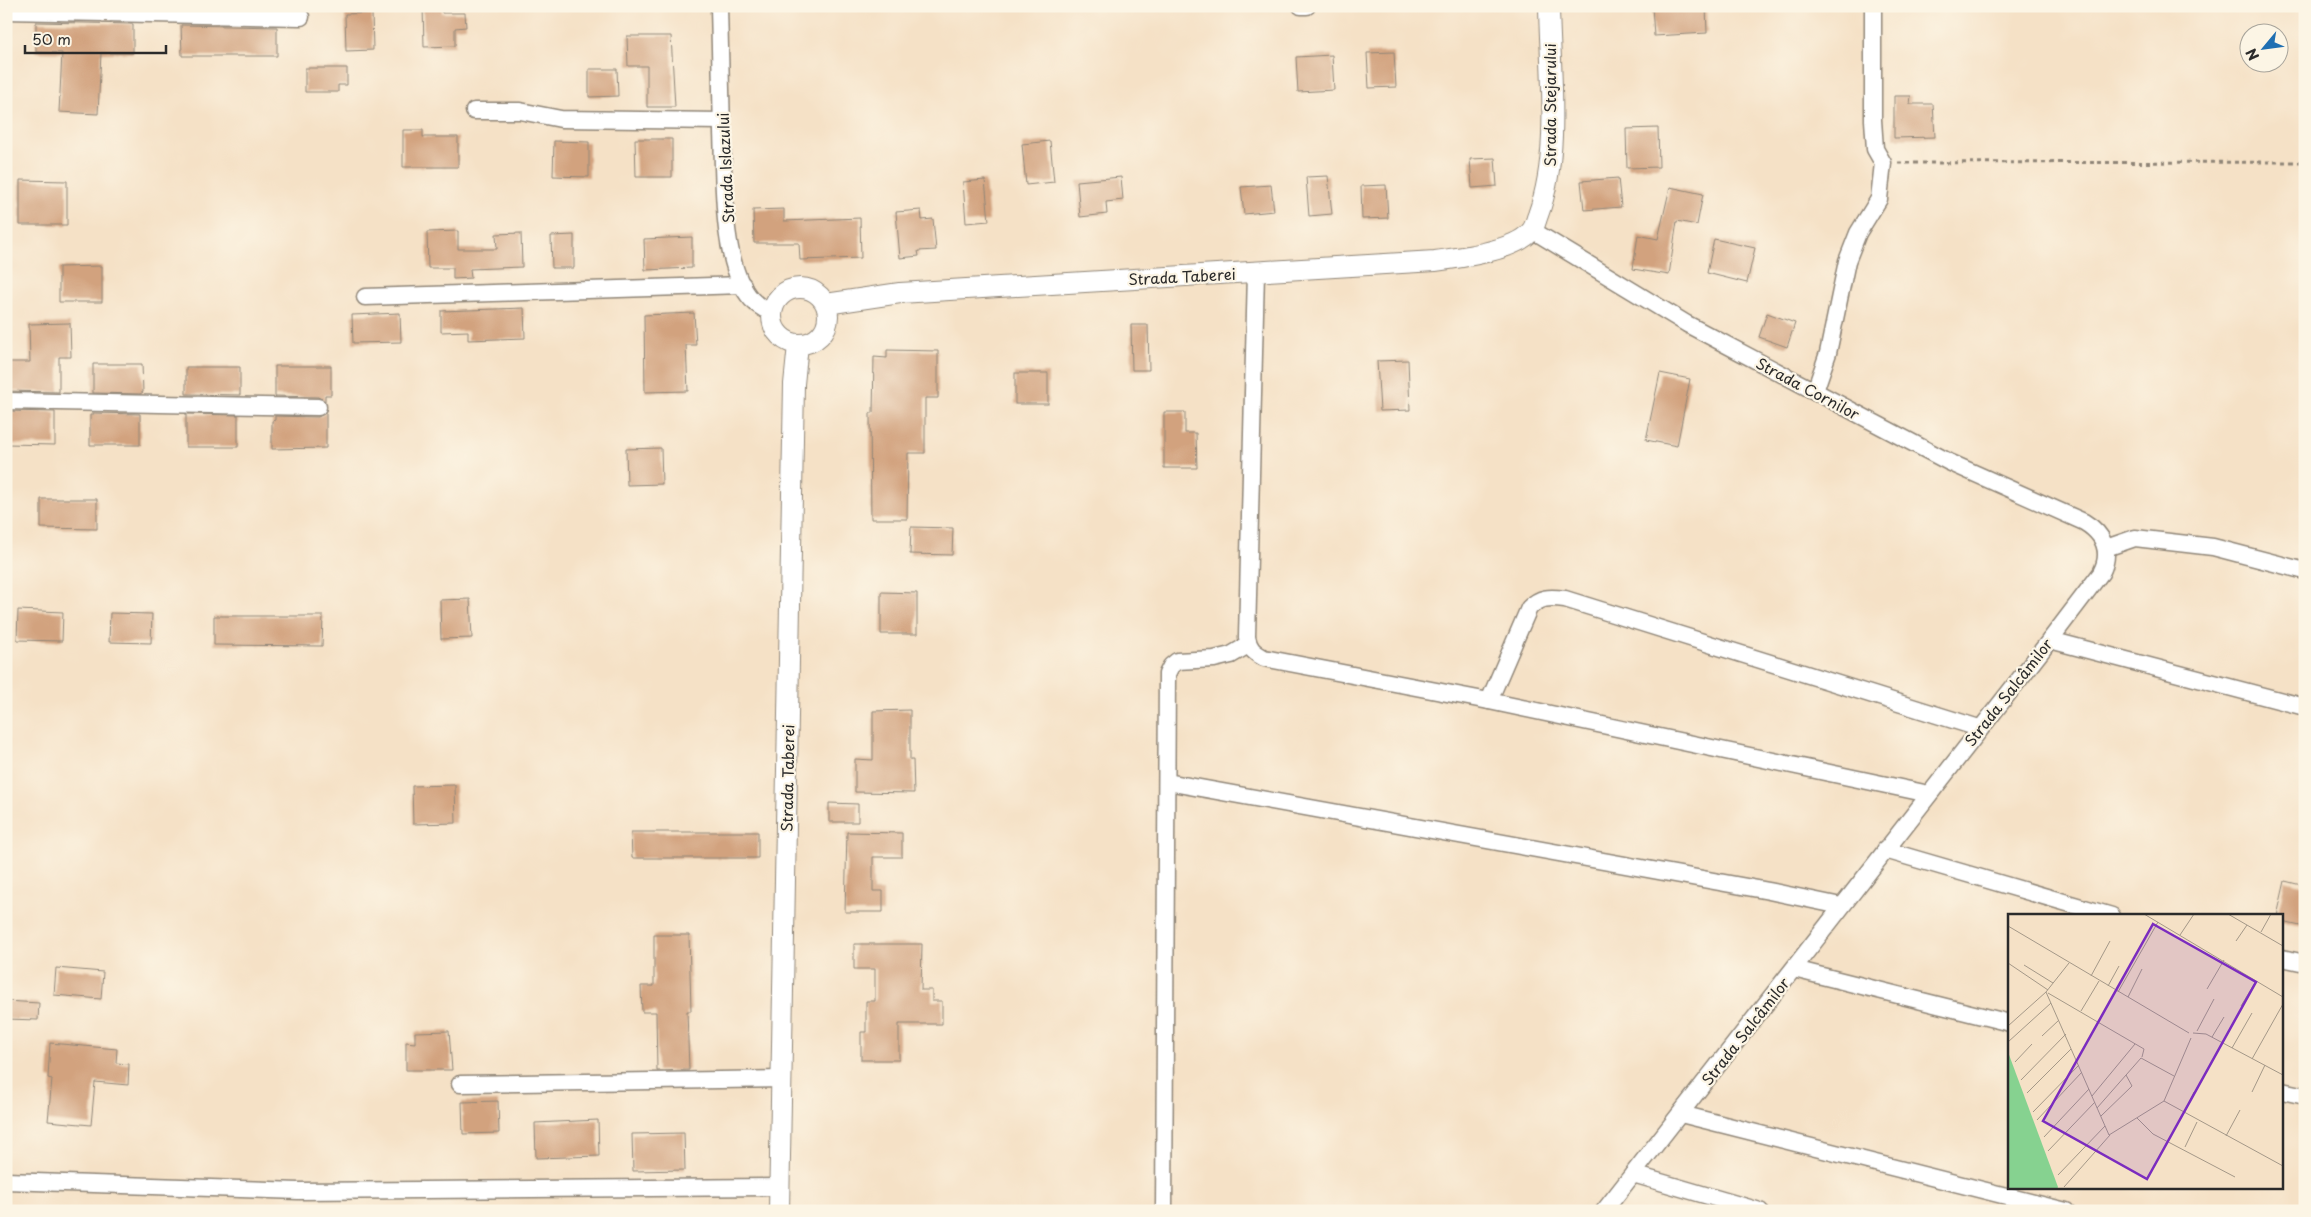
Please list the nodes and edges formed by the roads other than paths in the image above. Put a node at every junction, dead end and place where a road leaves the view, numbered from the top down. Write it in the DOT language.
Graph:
graph roads {
  1 [pos="719,6"];
  2 [pos="1301,6"];
  3 [pos="1307,6"];
  4 [pos="1549,6"];
  5 [pos="1873,6"];
  6 [pos="6,11"];
  7 [pos="301,17"];
  8 [pos="474,111"];
  9 [pos="722,121"];
  10 [pos="1532,230"];
  11 [pos="1256,272"];
  12 [pos="742,285"];
  13 [pos="365,297"];
  14 [pos="826,304"];
  15 [pos="772,314"];
  16 [pos="798,345"];
  17 [pos="1814,392"];
  18 [pos="6,401"];
  19 [pos="318,407"];
  20 [pos="2106,548"];
  21 [pos="2305,571"];
  22 [pos="2050,640"];
  23 [pos="1248,645"];
  24 [pos="1489,701"];
  25 [pos="2305,707"];
  26 [pos="1979,728"];
  27 [pos="1167,782"];
  28 [pos="1929,794"];
  29 [pos="1885,850"];
  30 [pos="1841,906"];
  31 [pos="2105,914"];
  32 [pos="2284,958"];
  33 [pos="2305,963"];
  34 [pos="1794,969"];
  35 [pos="2008,1022"];
  36 [pos="781,1079"];
  37 [pos="460,1084"];
  38 [pos="2284,1091"];
  39 [pos="2305,1096"];
  40 [pos="1681,1114"];
  41 [pos="1633,1174"];
  42 [pos="6,1181"];
  43 [pos="779,1187"];
  44 [pos="779,1211"];
  45 [pos="1164,1211"];
  46 [pos="1604,1211"];
  47 [pos="1760,1211"];
  48 [pos="2066,1211"];
  1 -- 9 [label="street, Strada Islazului"];
  2 -- 3 [label="street"];
  4 -- 10 [label="street, Strada Stejarului"];
  5 -- 17 [label="street"];
  6 -- 7 [label="street"];
  8 -- 9 [label="street"];
  9 -- 12 [label="street, Strada Islazului"];
  10 -- 11 [label="street, Strada Taberei"];
  10 -- 17 [label="street, Strada Cornilor"];
  11 -- 14 [label="street, Strada Taberei"];
  11 -- 23 [label="street"];
  12 -- 13 [label="street"];
  12 -- 15 [label="street, Strada Islazului"];
  14 -- 15 [label="street"];
  14 -- 16 [label="street"];
  15 -- 16 [label="street"];
  16 -- 36 [label="street, Strada Taberei"];
  17 -- 20 [label="street, Strada Cornilor"];
  18 -- 19 [label="street"];
  20 -- 21 [label="street"];
  20 -- 22 [label="street, Strada Salcâmilor"];
  22 -- 25 [label="street"];
  22 -- 26 [label="street, Strada Salcâmilor"];
  23 -- 24 [label="street"];
  23 -- 27 [label="street"];
  24 -- 26 [label="street"];
  24 -- 28 [label="street"];
  26 -- 28 [label="street, Strada Salcâmilor"];
  27 -- 30 [label="street"];
  27 -- 45 [label="street"];
  28 -- 29 [label="street, Strada Salcâmilor"];
  29 -- 30 [label="street, Strada Salcâmilor"];
  29 -- 31 [label="street"];
  30 -- 34 [label="street, Strada Salcâmilor"];
  32 -- 33 [label="street"];
  34 -- 35 [label="street"];
  34 -- 40 [label="street, Strada Salcâmilor"];
  36 -- 37 [label="street"];
  36 -- 43 [label="street, Strada Taberei"];
  38 -- 39 [label="street"];
  40 -- 41 [label="street, Strada Salcâmilor"];
  40 -- 48 [label="street"];
  41 -- 46 [label="street, Strada Salcâmilor"];
  41 -- 47 [label="street"];
  42 -- 43 [label="street"];
  43 -- 44 [label="street, Strada Taberei"];
}
